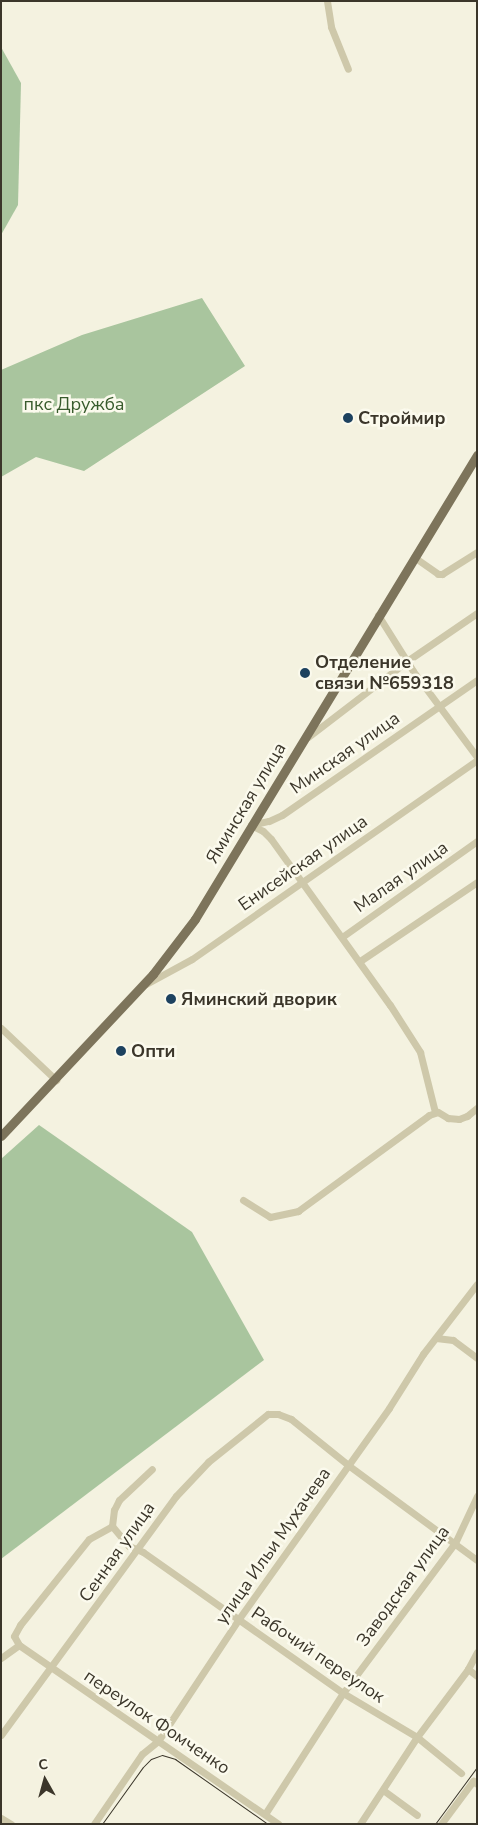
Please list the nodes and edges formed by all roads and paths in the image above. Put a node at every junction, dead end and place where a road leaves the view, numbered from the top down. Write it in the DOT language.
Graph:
graph roads {
  1 [pos="327,1"];
  2 [pos="348,69"];
  3 [pos="476,459"];
  4 [pos="477,552"];
  5 [pos="414,557"];
  6 [pos="477,613"];
  7 [pos="378,615"];
  8 [pos="407,661"];
  9 [pos="477,680"];
  10 [pos="439,706"];
  11 [pos="301,742"];
  12 [pos="477,759"];
  13 [pos="251,825"];
  14 [pos="477,841"];
  15 [pos="302,882"];
  16 [pos="477,882"];
  17 [pos="342,937"];
  18 [pos="360,961"];
  19 [pos="143,986"];
  20 [pos="1,1028"];
  21 [pos="56,1080"];
  22 [pos="477,1108"];
  23 [pos="435,1112"];
  24 [pos="1,1136"];
  25 [pos="243,1200"];
  26 [pos="477,1284"];
  27 [pos="436,1338"];
  28 [pos="477,1358"];
  29 [pos="348,1465"];
  30 [pos="152,1469"];
  31 [pos="477,1496"];
  32 [pos="112,1526"];
  33 [pos="455,1543"];
  34 [pos="138,1550"];
  35 [pos="477,1560"];
  36 [pos="238,1620"];
  37 [pos="20,1644"];
  38 [pos="477,1652"];
  39 [pos="1,1658"];
  40 [pos="50,1667"];
  41 [pos="468,1669"];
  42 [pos="477,1676"];
  43 [pos="343,1693"];
  44 [pos="1,1734"];
  45 [pos="417,1736"];
  46 [pos="158,1741"];
  47 [pos="461,1773"];
  48 [pos="475,1782"];
  49 [pos="382,1790"];
  50 [pos="265,1814"];
  51 [pos="416,1814"];
  52 [pos="1,1818"];
  53 [pos="10,1824"];
  54 [pos="94,1824"];
  55 [pos="278,1824"];
  56 [pos="360,1824"];
  57 [pos="441,1824"];
  1 -- 2 [label="street"];
  3 -- 5 [label="main road, Яминская улица"];
  4 -- 5 [label="street"];
  5 -- 7 [label="main road, Яминская улица"];
  6 -- 8 [label="street"];
  7 -- 8 [label="street"];
  7 -- 11 [label="main road, Яминская улица"];
  8 -- 10 [label="street"];
  8 -- 11 [label="street"];
  9 -- 10 [label="street, Минская улица"];
  10 -- 12 [label="street"];
  10 -- 13 [label="street, Минская улица"];
  11 -- 13 [label="main road, Яминская улица"];
  12 -- 15 [label="street, Енисейская улица"];
  13 -- 15 [label="street"];
  13 -- 19 [label="main road, Яминская улица"];
  14 -- 17 [label="street, Малая улица"];
  15 -- 17 [label="street"];
  15 -- 19 [label="street, Енисейская улица"];
  16 -- 18 [label="street"];
  17 -- 18 [label="street"];
  18 -- 23 [label="street"];
  19 -- 21 [label="main road, Яминская улица"];
  20 -- 21 [label="street"];
  21 -- 24 [label="main road, Яминская улица"];
  22 -- 23 [label="street"];
  23 -- 25 [label="street"];
  26 -- 27 [label="street, улица Ильи Мухачева"];
  27 -- 28 [label="street"];
  27 -- 29 [label="street, улица Ильи Мухачева"];
  29 -- 33 [label="street"];
  29 -- 34 [label="street, Сенная улица"];
  29 -- 36 [label="street, улица Ильи Мухачева"];
  30 -- 32 [label="street"];
  31 -- 33 [label="street, Заводская улица"];
  32 -- 34 [label="street, Рабочий переулок"];
  32 -- 37 [label="street"];
  33 -- 35 [label="street"];
  33 -- 43 [label="street, Заводская улица"];
  34 -- 36 [label="street, Рабочий переулок"];
  34 -- 40 [label="street, Сенная улица"];
  36 -- 43 [label="street, Рабочий переулок"];
  36 -- 46 [label="street, улица Ильи Мухачева"];
  37 -- 39 [label="street"];
  37 -- 40 [label="street, переулок Фомченко"];
  38 -- 41 [label="street"];
  40 -- 44 [label="street, Сенная улица"];
  40 -- 46 [label="street, переулок Фомченко"];
  41 -- 42 [label="street"];
  41 -- 45 [label="street"];
  43 -- 45 [label="street, Рабочий переулок"];
  43 -- 50 [label="street, Заводская улица"];
  45 -- 47 [label="street, Рабочий переулок"];
  45 -- 49 [label="street"];
  46 -- 50 [label="street, переулок Фомченко"];
  46 -- 54 [label="street, улица Ильи Мухачева"];
  48 -- 57 [label="street"];
  49 -- 51 [label="street"];
  49 -- 56 [label="street"];
  50 -- 55 [label="street, переулок Фомченко"];
  52 -- 53 [label="street"];
}
